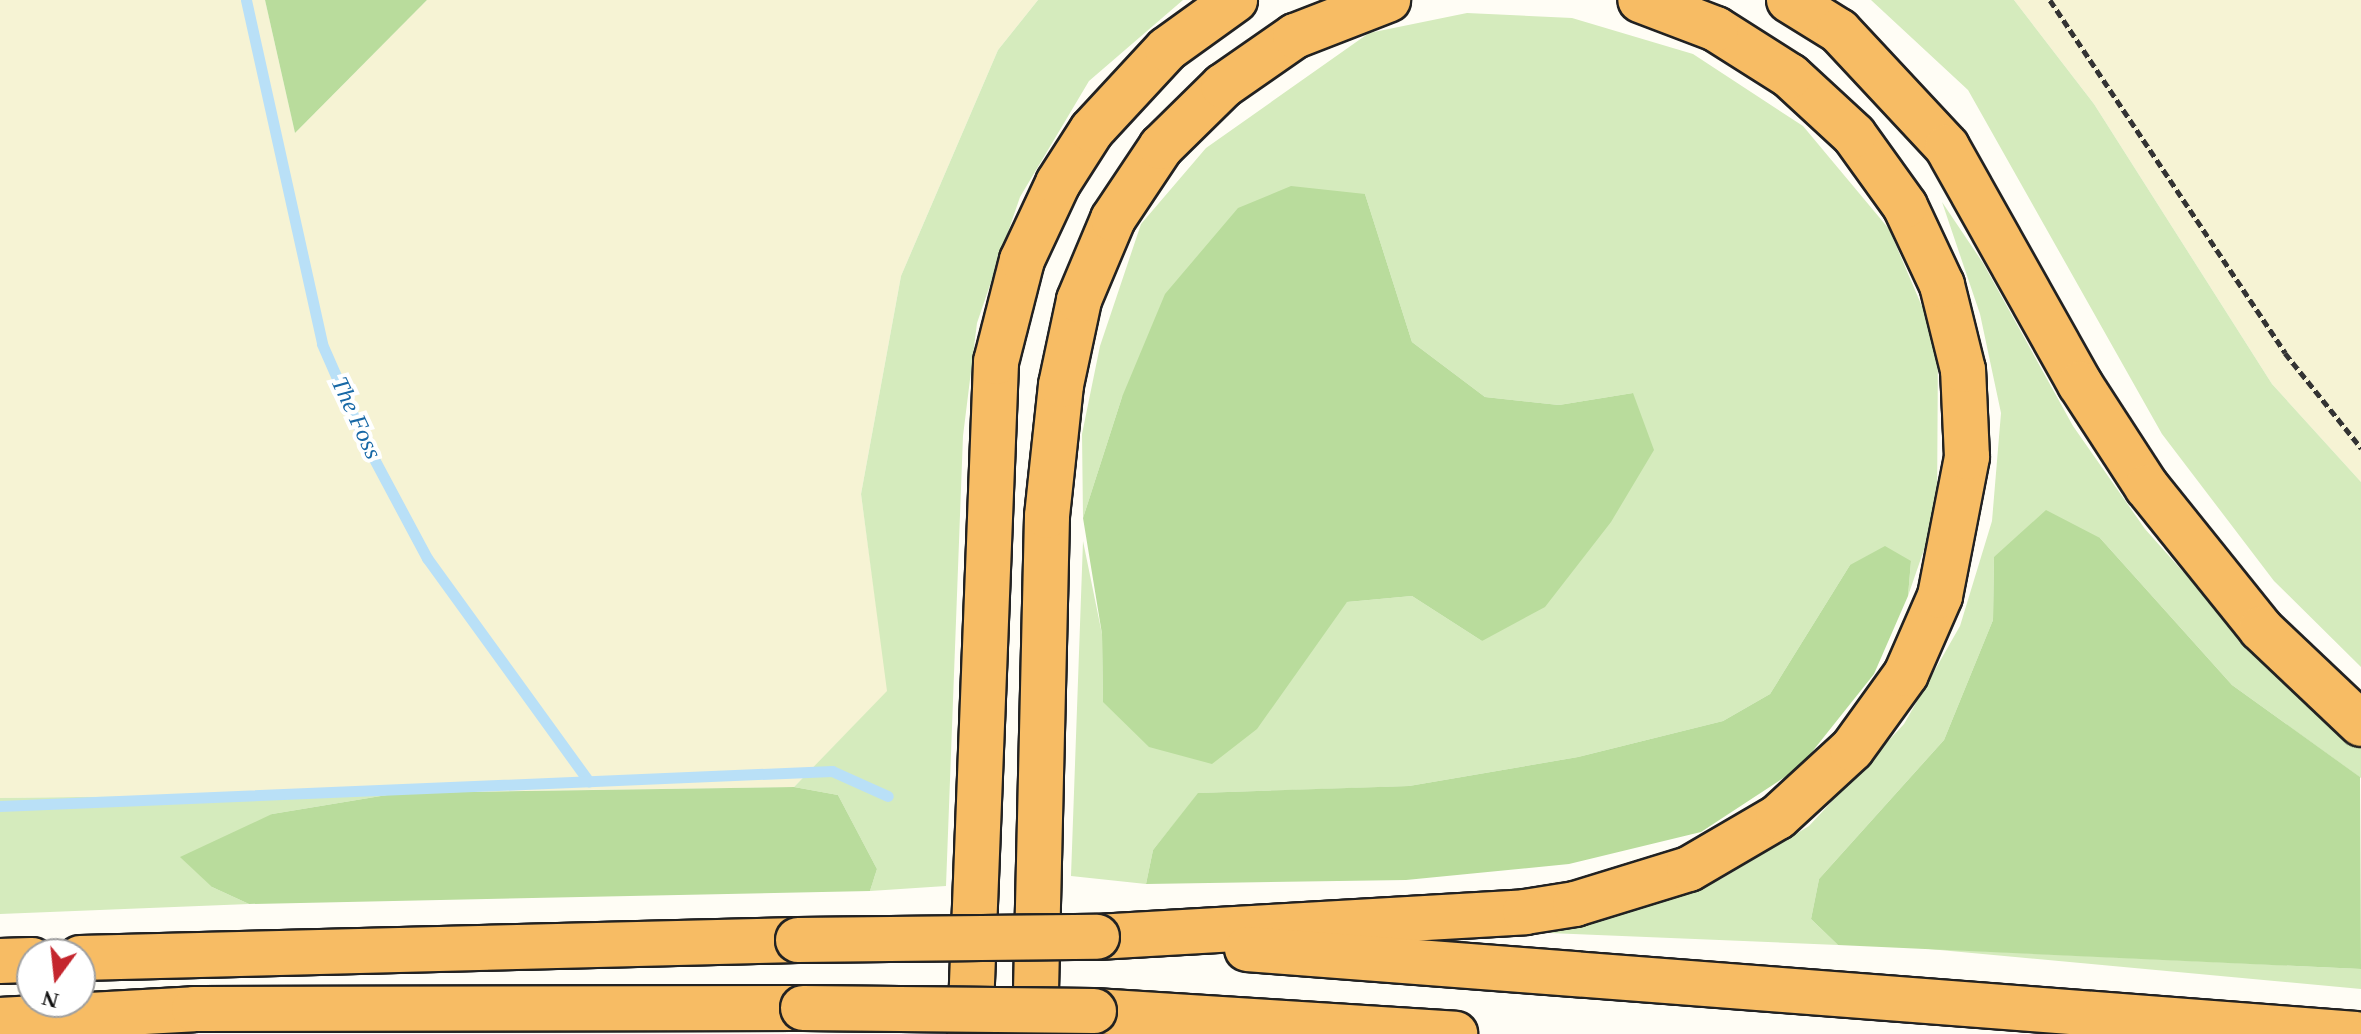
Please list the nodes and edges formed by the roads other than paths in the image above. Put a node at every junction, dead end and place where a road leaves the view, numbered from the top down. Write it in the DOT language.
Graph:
graph roads {
  1 [pos="1235,0"];
  2 [pos="1388,0"];
  3 [pos="1640,0"];
  4 [pos="1789,0"];
  5 [pos="2361,724"];
  6 [pos="1097,937"];
  7 [pos="96,958"];
  8 [pos="0,1020"];
  9 [pos="970,1034"];
  10 [pos="1035,1034"];
  11 [pos="1455,1034"];
  12 [pos="2356,1034"];
  1 -- 9 [label="highway"];
  2 -- 10 [label="highway"];
  3 -- 6 [label="highway"];
  4 -- 5 [label="highway"];
  6 -- 7 [label="highway, bridge"];
  6 -- 12 [label="highway"];
  8 -- 11 [label="highway, bridge"];
}
